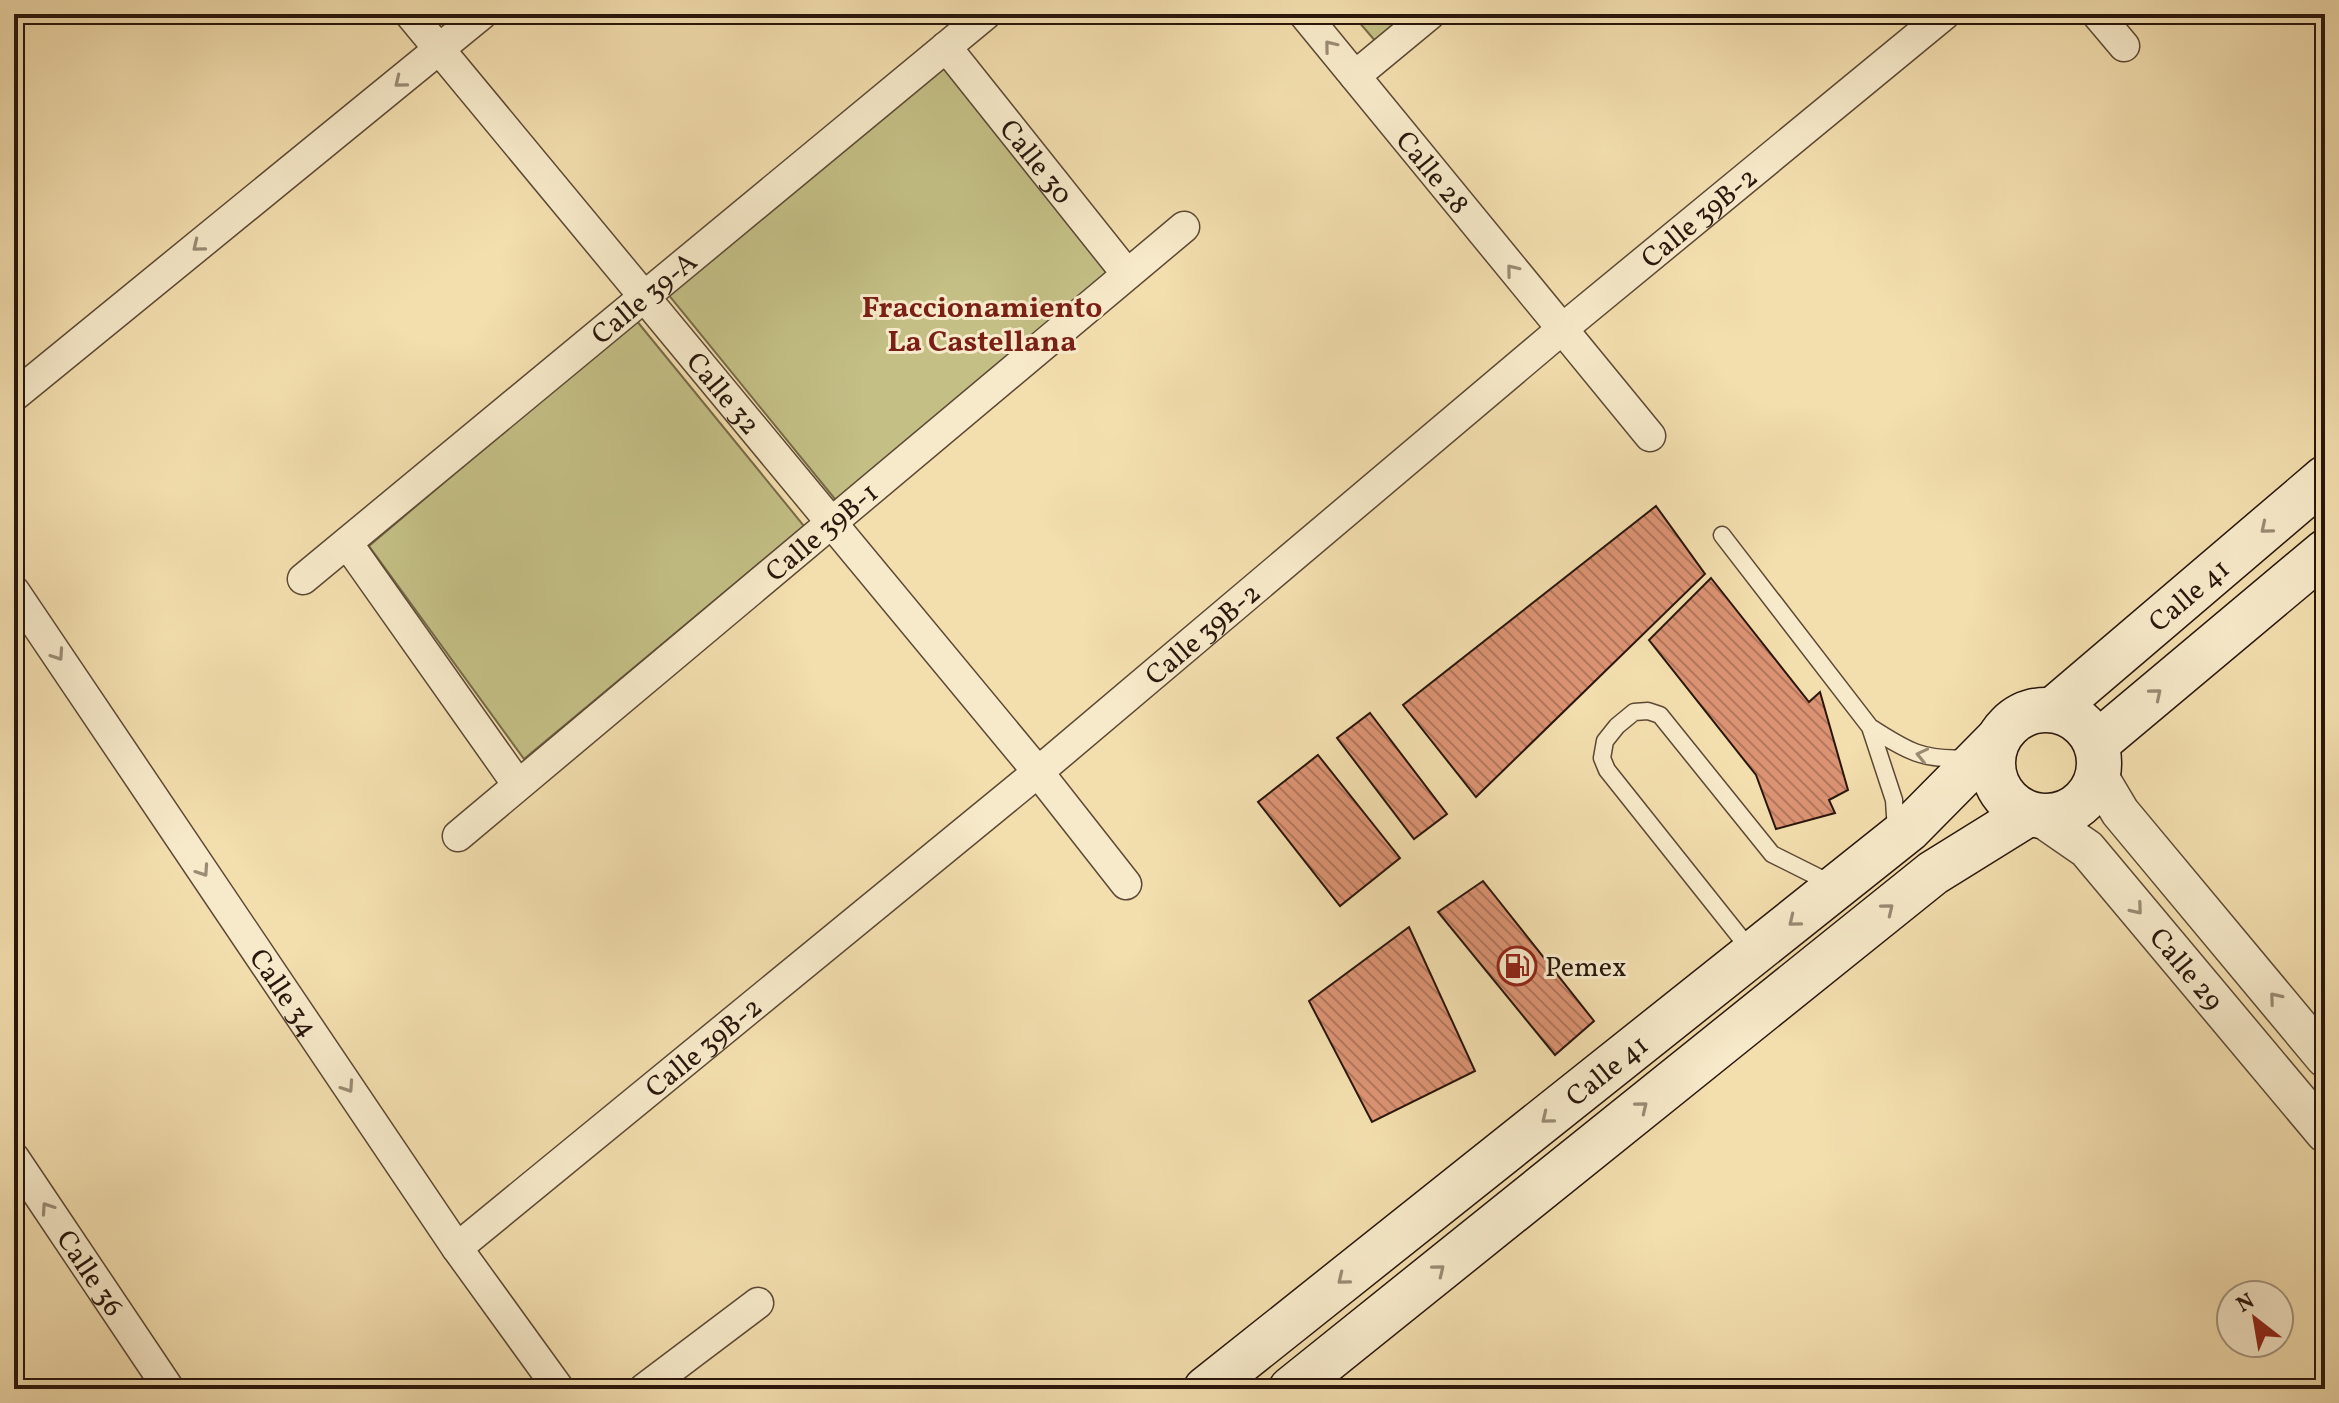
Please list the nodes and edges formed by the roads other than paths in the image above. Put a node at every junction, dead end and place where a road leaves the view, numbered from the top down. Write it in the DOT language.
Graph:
graph roads {
  1 [pos="410,14"];
  2 [pos="482,14"];
  3 [pos="986,14"];
  4 [pos="1304,14"];
  5 [pos="1430,14"];
  6 [pos="1945,14"];
  7 [pos="2097,14"];
  8 [pos="2124,46"];
  9 [pos="946,47"];
  10 [pos="439,49"];
  11 [pos="1355,76"];
  12 [pos="1184,227"];
  13 [pos="1127,274"];
  14 [pos="644,297"];
  15 [pos="1561,330"];
  16 [pos="14,396"];
  17 [pos="1650,436"];
  18 [pos="2325,478"];
  19 [pos="831,522"];
  20 [pos="1722,535"];
  21 [pos="347,543"];
  22 [pos="2325,552"];
  23 [pos="303,579"];
  24 [pos="14,591"];
  25 [pos="2053,710"];
  26 [pos="1870,727"];
  27 [pos="1990,748"];
  28 [pos="2097,759"];
  29 [pos="1038,772"];
  30 [pos="518,785"];
  31 [pos="2033,815"];
  32 [pos="458,836"];
  33 [pos="1897,838"];
  34 [pos="1126,884"];
  35 [pos="1836,887"];
  36 [pos="1753,953"];
  37 [pos="2325,1058"];
  38 [pos="2325,1133"];
  39 [pos="14,1158"];
  40 [pos="457,1248"];
  41 [pos="758,1303"];
  42 [pos="169,1389"];
  43 [pos="559,1389"];
  44 [pos="644,1389"];
  45 [pos="1206,1389"];
  46 [pos="1291,1389"];
  1 -- 10 [label="street, Calle 32"];
  2 -- 10 [label="street"];
  3 -- 9 [label="street, Calle 39-A"];
  11 -- 4 [label="street, Calle 28, one-way"];
  5 -- 11 [label="street"];
  6 -- 15 [label="street, Calle 39B-2"];
  7 -- 8 [label="street"];
  9 -- 13 [label="street, Calle 30"];
  9 -- 14 [label="street, Calle 39-A"];
  10 -- 14 [label="street, Calle 32"];
  10 -- 16 [label="street, one-way"];
  15 -- 11 [label="street, Calle 28, one-way"];
  12 -- 13 [label="street, Calle 39B-1"];
  13 -- 19 [label="street, Calle 39B-1"];
  14 -- 19 [label="street, Calle 32"];
  14 -- 21 [label="street, Calle 39-A"];
  15 -- 17 [label="street, Calle 28"];
  15 -- 29 [label="street, Calle 39B-2"];
  18 -- 25 [label="main road, Calle 41, one-way"];
  19 -- 29 [label="street, Calle 32"];
  19 -- 30 [label="street, Calle 39B-1"];
  20 -- 26 [label="lane"];
  21 -- 23 [label="street, Calle 39-A"];
  21 -- 30 [label="street"];
  28 -- 22 [label="main road, Calle 41, one-way"];
  24 -- 40 [label="street, Calle 34, one-way"];
  25 -- 27 [label="main road"];
  25 -- 28 [label="main road"];
  27 -- 26 [label="lane, one-way"];
  26 -- 33 [label="lane"];
  27 -- 31 [label="main road"];
  27 -- 33 [label="main road, Calle 41"];
  28 -- 31 [label="main road"];
  37 -- 28 [label="street, Calle 29, one-way"];
  29 -- 34 [label="street, Calle 32"];
  29 -- 40 [label="street, Calle 39B-2"];
  30 -- 32 [label="street, Calle 39B-1"];
  31 -- 38 [label="street, Calle 29, one-way"];
  46 -- 31 [label="main road, Calle 41, one-way"];
  33 -- 35 [label="main road, Calle 41"];
  35 -- 36 [label="main road, Calle 41, one-way"];
  35 -- 36 [label="lane"];
  36 -- 45 [label="main road, Calle 41, one-way"];
  42 -- 39 [label="street, Calle 36, one-way"];
  40 -- 43 [label="street, Calle 34"];
  41 -- 44 [label="street"];
}
